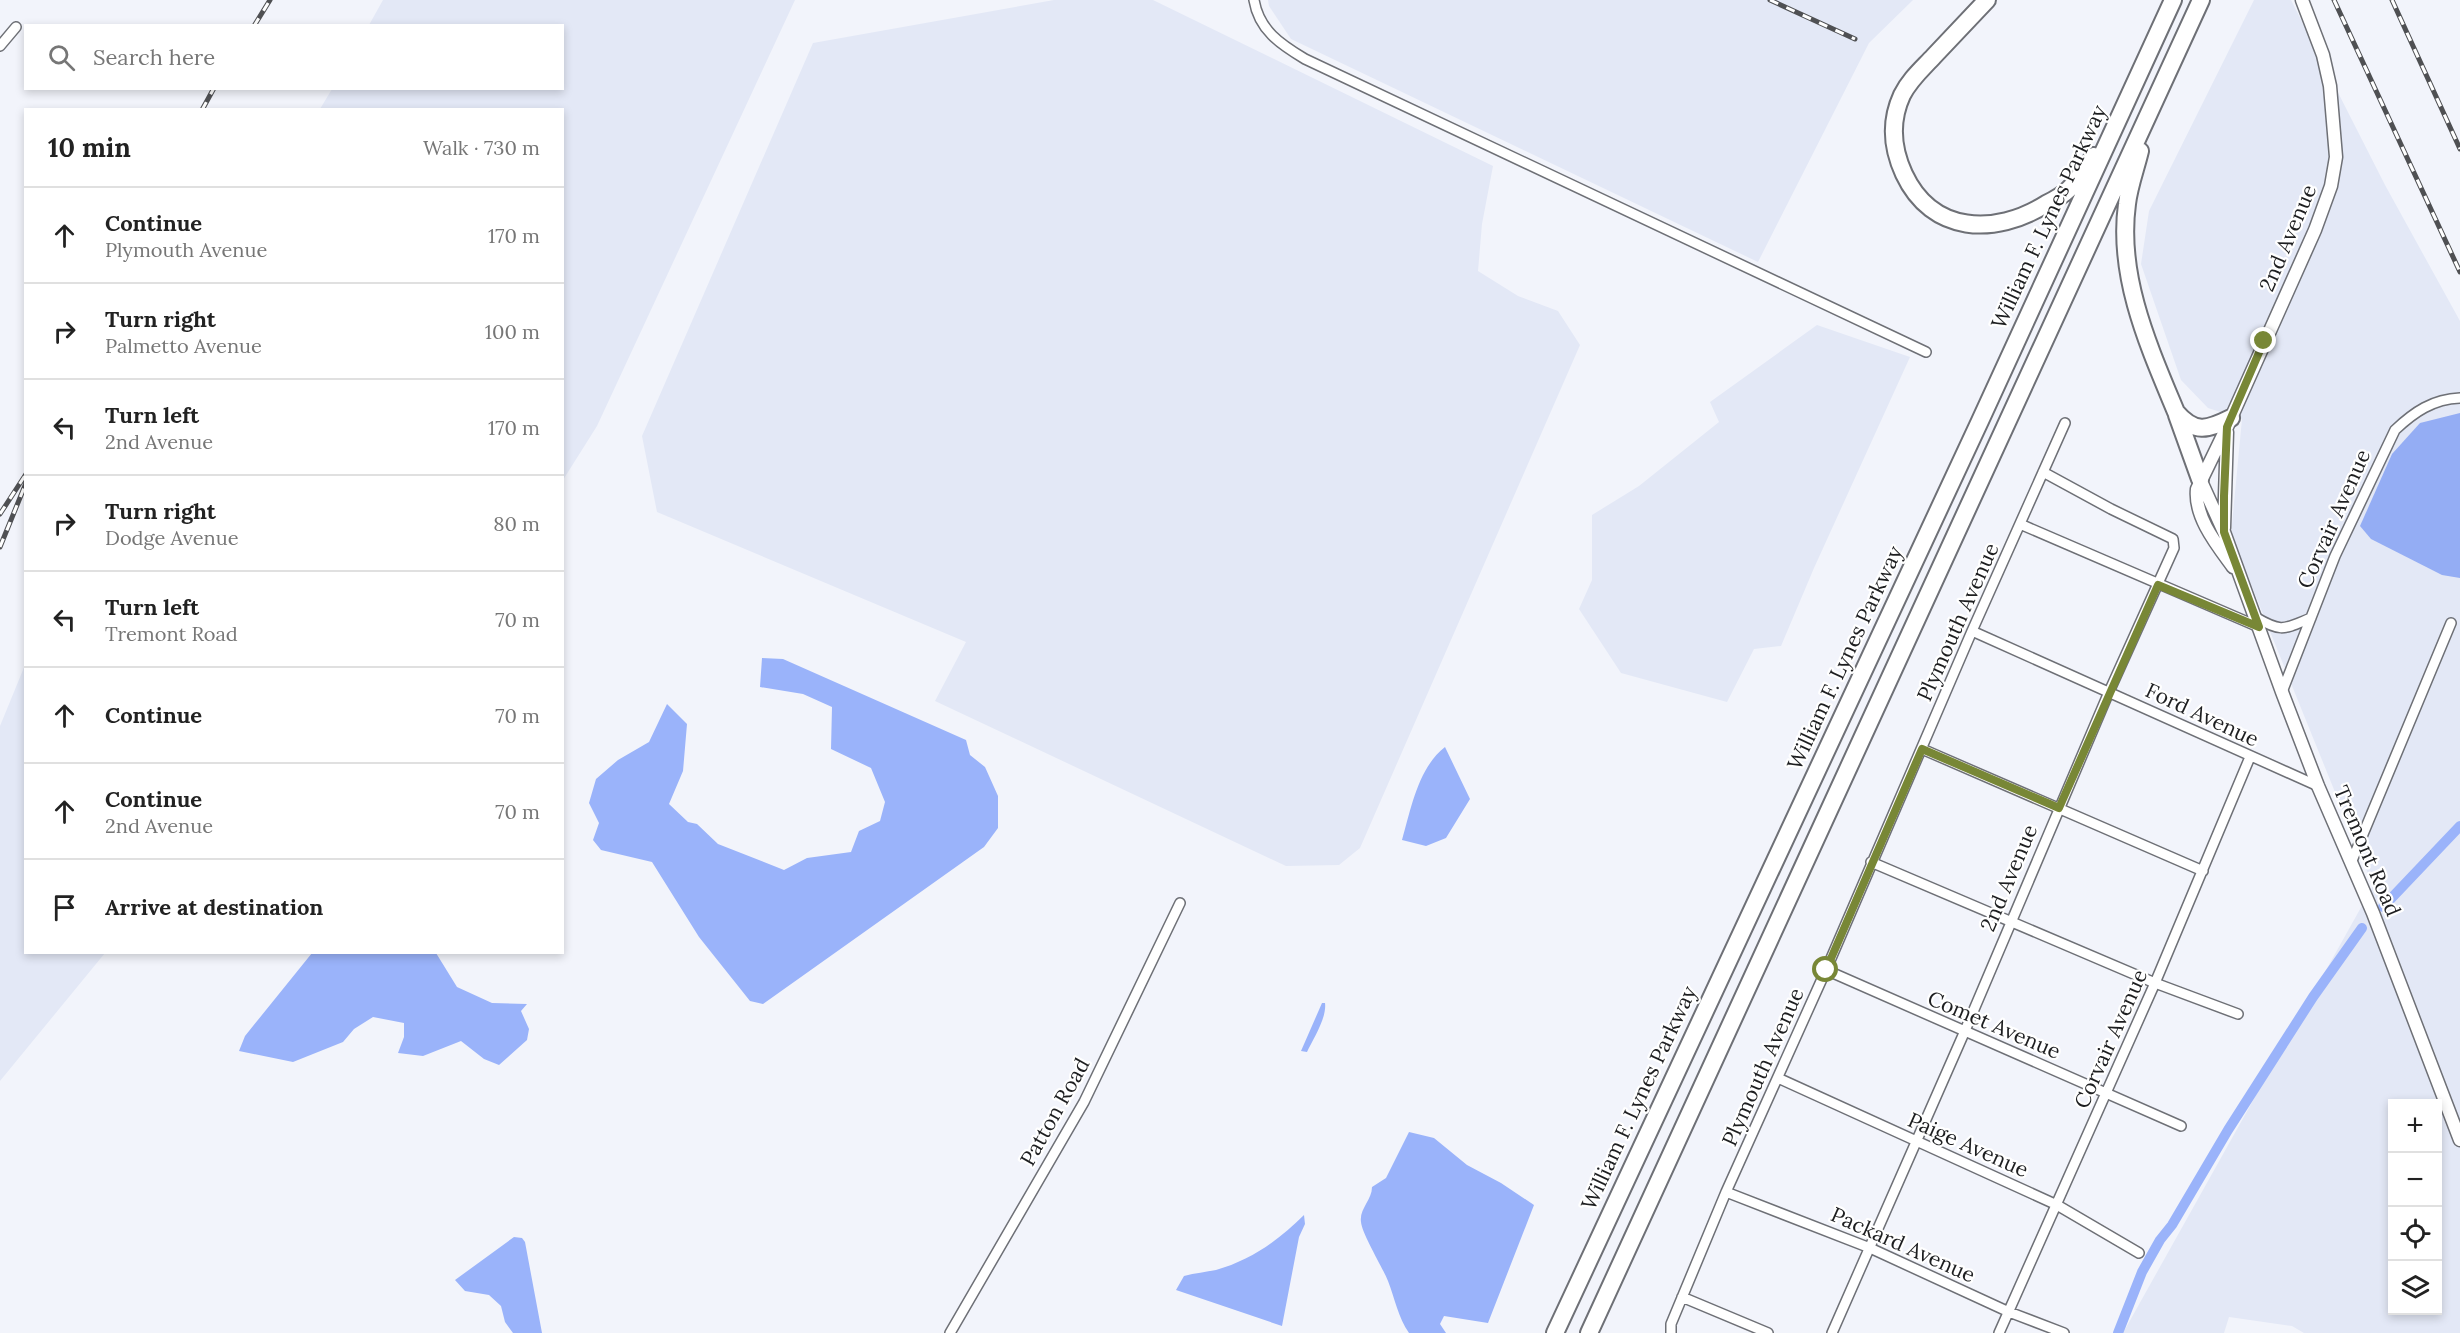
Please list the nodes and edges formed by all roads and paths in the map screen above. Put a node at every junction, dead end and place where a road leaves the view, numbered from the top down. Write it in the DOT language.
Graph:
graph roads {
  1 [pos="1254,0"];
  2 [pos="1987,0"];
  3 [pos="2173,0"];
  4 [pos="2202,0"];
  5 [pos="2302,0"];
  6 [pos="16,27"];
  7 [pos="0,46"];
  8 [pos="2145,122"];
  9 [pos="2115,126"];
  10 [pos="1926,352"];
  11 [pos="2460,398"];
  12 [pos="2176,412"];
  13 [pos="2229,422"];
  14 [pos="2065,423"];
  15 [pos="2043,472"];
  16 [pos="2200,479"];
  17 [pos="2020,524"];
  18 [pos="2224,532"];
  19 [pos="2241,578"];
  20 [pos="2158,585"];
  21 [pos="2311,618"];
  22 [pos="2257,622"];
  23 [pos="2451,623"];
  24 [pos="1972,631"];
  25 [pos="2109,692"];
  26 [pos="2282,692"];
  27 [pos="1922,749"];
  28 [pos="2250,757"];
  29 [pos="2318,786"];
  30 [pos="2059,808"];
  31 [pos="1871,862"];
  32 [pos="2351,862"];
  33 [pos="2203,871"];
  34 [pos="1180,903"];
  35 [pos="2011,924"];
  36 [pos="1826,970"];
  37 [pos="2155,983"];
  38 [pos="2238,1014"];
  39 [pos="1965,1033"];
  40 [pos="1778,1078"];
  41 [pos="2107,1092"];
  42 [pos="2181,1126"];
  43 [pos="2460,1140"];
  44 [pos="1915,1141"];
  45 [pos="1659,1183"];
  46 [pos="1726,1192"];
  47 [pos="2057,1205"];
  48 [pos="1870,1248"];
  49 [pos="2139,1253"];
  50 [pos="1682,1297"];
  51 [pos="2009,1312"];
  52 [pos="1555,1331"];
  53 [pos="950,1333"];
  54 [pos="1589,1333"];
  55 [pos="1599,1333"];
  56 [pos="1671,1333"];
  57 [pos="1768,1333"];
  58 [pos="1832,1333"];
  59 [pos="2000,1333"];
  60 [pos="2064,1333"];
  1 -- 10 [label="street"];
  2 -- 9 [label="highway"];
  3 -- 9 [label="highway, William F. Lynes Parkway"];
  4 -- 8 [label="highway"];
  5 -- 13 [label="street, 2nd Avenue"];
  6 -- 7 [label="street"];
  8 -- 12 [label="highway"];
  8 -- 45 [label="highway"];
  9 -- 52 [label="highway, William F. Lynes Parkway"];
  11 -- 21 [label="street, Corvair Avenue"];
  12 -- 13 [label="highway"];
  12 -- 16 [label="highway"];
  13 -- 16 [label="street, 2nd Avenue"];
  13 -- 18 [label="street"];
  14 -- 15 [label="street, Plymouth Avenue"];
  15 -- 17 [label="street, Plymouth Avenue"];
  15 -- 20 [label="street, 2nd Avenue"];
  16 -- 18 [label="street, Tremont Road"];
  16 -- 19 [label="street, Tremont Road"];
  17 -- 20 [label="street"];
  17 -- 24 [label="street, Plymouth Avenue"];
  18 -- 19 [label="street, Tremont Road"];
  19 -- 22 [label="street, Tremont Road"];
  20 -- 22 [label="street"];
  20 -- 25 [label="street, 2nd Avenue"];
  21 -- 22 [label="street"];
  21 -- 26 [label="street, Corvair Avenue"];
  22 -- 26 [label="street, Tremont Road"];
  23 -- 32 [label="street"];
  24 -- 25 [label="street, Ford Avenue"];
  24 -- 27 [label="street, Plymouth Avenue"];
  25 -- 28 [label="street, Ford Avenue"];
  25 -- 30 [label="street, 2nd Avenue"];
  26 -- 29 [label="street, Tremont Road"];
  27 -- 30 [label="street"];
  27 -- 31 [label="street, Plymouth Avenue"];
  28 -- 29 [label="street, Ford Avenue"];
  28 -- 33 [label="street, Corvair Avenue"];
  29 -- 32 [label="street, Tremont Road"];
  30 -- 33 [label="street"];
  30 -- 35 [label="street, 2nd Avenue"];
  31 -- 35 [label="street"];
  31 -- 36 [label="street, Plymouth Avenue"];
  32 -- 43 [label="street, Tremont Road"];
  33 -- 37 [label="street, Corvair Avenue"];
  34 -- 53 [label="street, Patton Road"];
  35 -- 37 [label="street"];
  35 -- 39 [label="street, 2nd Avenue"];
  36 -- 39 [label="street, Comet Avenue"];
  36 -- 40 [label="street, Plymouth Avenue"];
  37 -- 38 [label="street"];
  37 -- 41 [label="street, Corvair Avenue"];
  39 -- 41 [label="street, Comet Avenue"];
  39 -- 44 [label="street, 2nd Avenue"];
  40 -- 44 [label="street, Paige Avenue"];
  40 -- 46 [label="street, Plymouth Avenue"];
  41 -- 42 [label="street, Comet Avenue"];
  41 -- 47 [label="street, Corvair Avenue"];
  44 -- 47 [label="street, Paige Avenue"];
  44 -- 48 [label="street, 2nd Avenue"];
  45 -- 54 [label="highway"];
  45 -- 55 [label="highway"];
  46 -- 48 [label="street, Packard Avenue"];
  46 -- 50 [label="street, Plymouth Avenue"];
  47 -- 49 [label="street, Paige Avenue"];
  47 -- 51 [label="street, Corvair Avenue"];
  48 -- 51 [label="street, Packard Avenue"];
  48 -- 58 [label="street, 2nd Avenue"];
  50 -- 56 [label="street, Plymouth Avenue"];
  50 -- 57 [label="street"];
  51 -- 59 [label="street, Corvair Avenue"];
  51 -- 60 [label="street, Packard Avenue"];
}
